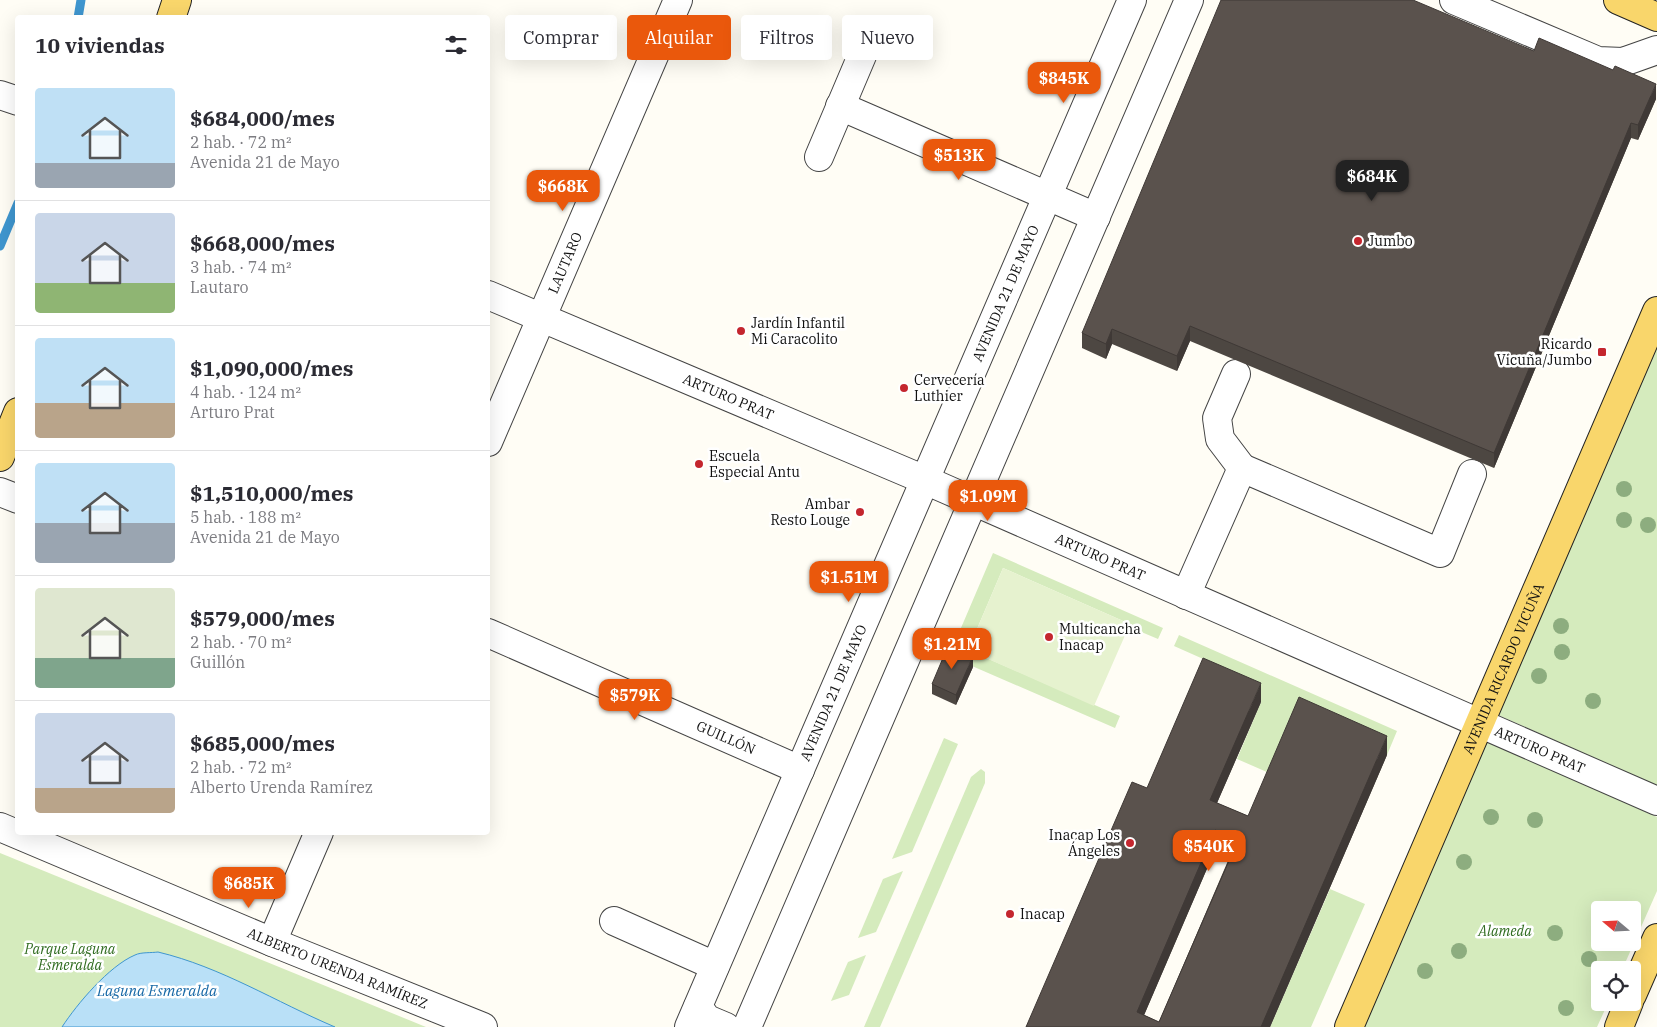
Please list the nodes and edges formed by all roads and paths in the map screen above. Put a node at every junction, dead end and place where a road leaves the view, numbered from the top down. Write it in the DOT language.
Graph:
graph roads {
  1 [pos="177,0"];
  2 [pos="678,0"];
  3 [pos="1132,0"];
  4 [pos="1189,0"];
  5 [pos="1454,0"];
  6 [pos="1618,0"];
  7 [pos="172,15"];
  8 [pos="1657,17"];
  9 [pos="1657,50"];
  10 [pos="860,60"];
  11 [pos="0,94"];
  12 [pos="15,100"];
  13 [pos="840,106"];
  14 [pos="819,157"];
  15 [pos="1048,196"];
  16 [pos="1096,217"];
  17 [pos="490,296"];
  18 [pos="1657,311"];
  19 [pos="541,317"];
  20 [pos="1236,374"];
  21 [pos="15,420"];
  22 [pos="490,437"];
  23 [pos="0,457"];
  24 [pos="1242,468"];
  25 [pos="1472,474"];
  26 [pos="926,480"];
  27 [pos="0,492"];
  28 [pos="15,498"];
  29 [pos="974,501"];
  30 [pos="1186,595"];
  31 [pos="490,634"];
  32 [pos="1480,723"];
  33 [pos="800,770"];
  34 [pos="1657,802"];
  35 [pos="0,827"];
  36 [pos="15,833"];
  37 [pos="19,835"];
  38 [pos="318,835"];
  39 [pos="614,921"];
  40 [pos="1657,938"];
  41 [pos="272,942"];
  42 [pos="716,966"];
  43 [pos="1641,974"];
  44 [pos="1625,1011"];
  45 [pos="694,1017"];
  46 [pos="483,1027"];
  47 [pos="726,1027"];
  48 [pos="747,1027"];
  49 [pos="1349,1027"];
  50 [pos="1619,1027"];
  1 -- 7 [label="main road"];
  2 -- 19 [label="street, LAUTARO"];
  3 -- 15 [label="street, AVENIDA 21 DE MAYO"];
  4 -- 16 [label="street"];
  5 -- 9 [label="street"];
  6 -- 8 [label="main road"];
  10 -- 13 [label="street"];
  11 -- 12 [label="street"];
  13 -- 14 [label="street"];
  13 -- 15 [label="street"];
  15 -- 16 [label="street"];
  15 -- 26 [label="street, AVENIDA 21 DE MAYO"];
  16 -- 29 [label="street"];
  17 -- 19 [label="street, ARTURO PRAT"];
  18 -- 32 [label="main road, AVENIDA RICARDO VICUÑA"];
  19 -- 22 [label="street, LAUTARO"];
  19 -- 26 [label="street, ARTURO PRAT"];
  20 -- 24 [label="street"];
  21 -- 23 [label="main road"];
  24 -- 25 [label="street"];
  24 -- 30 [label="street"];
  26 -- 29 [label="street, ARTURO PRAT"];
  26 -- 33 [label="street, AVENIDA 21 DE MAYO"];
  27 -- 28 [label="street"];
  29 -- 30 [label="street, ARTURO PRAT"];
  29 -- 48 [label="street"];
  30 -- 32 [label="street, ARTURO PRAT"];
  31 -- 33 [label="street, GUILLÓN"];
  32 -- 34 [label="street, ARTURO PRAT"];
  32 -- 49 [label="main road, AVENIDA RICARDO VICUÑA"];
  33 -- 42 [label="street, AVENIDA 21 DE MAYO"];
  35 -- 36 [label="street, ALBERTO URENDA RAMÍREZ"];
  37 -- 41 [label="street, ALBERTO URENDA RAMÍREZ"];
  38 -- 41 [label="street"];
  39 -- 42 [label="street"];
  40 -- 43 [label="main road"];
  41 -- 46 [label="street, ALBERTO URENDA RAMÍREZ"];
  42 -- 45 [label="street, AVENIDA 21 DE MAYO"];
  44 -- 50 [label="main road"];
  45 -- 47 [label="street"];
}
